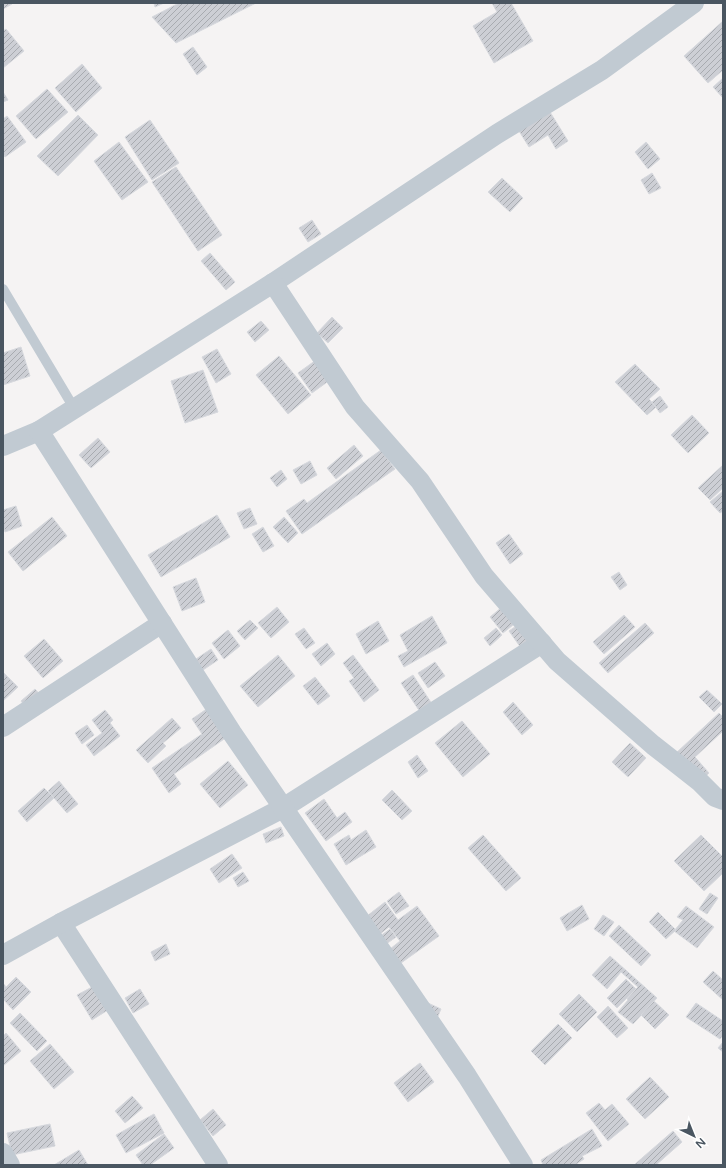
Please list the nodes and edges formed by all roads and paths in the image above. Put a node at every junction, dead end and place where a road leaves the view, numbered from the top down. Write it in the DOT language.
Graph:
graph roads {
  1 [pos="694,3"];
  2 [pos="272,283"];
  3 [pos="3,289"];
  4 [pos="74,408"];
  5 [pos="39,431"];
  6 [pos="3,446"];
  7 [pos="162,623"];
  8 [pos="542,643"];
  9 [pos="3,727"];
  10 [pos="723,800"];
  11 [pos="284,808"];
  12 [pos="61,923"];
  13 [pos="3,955"];
  14 [pos="3,1153"];
  15 [pos="10,1165"];
  16 [pos="218,1165"];
  17 [pos="523,1165"];
  1 -- 2 [label="street"];
  2 -- 4 [label="street"];
  2 -- 8 [label="street"];
  3 -- 4 [label="lane"];
  4 -- 5 [label="street"];
  5 -- 6 [label="street"];
  5 -- 7 [label="street"];
  7 -- 9 [label="street"];
  7 -- 11 [label="street"];
  8 -- 10 [label="street"];
  8 -- 11 [label="street"];
  11 -- 12 [label="street"];
  11 -- 17 [label="street"];
  12 -- 13 [label="street"];
  12 -- 16 [label="street"];
  14 -- 15 [label="street"];
}
